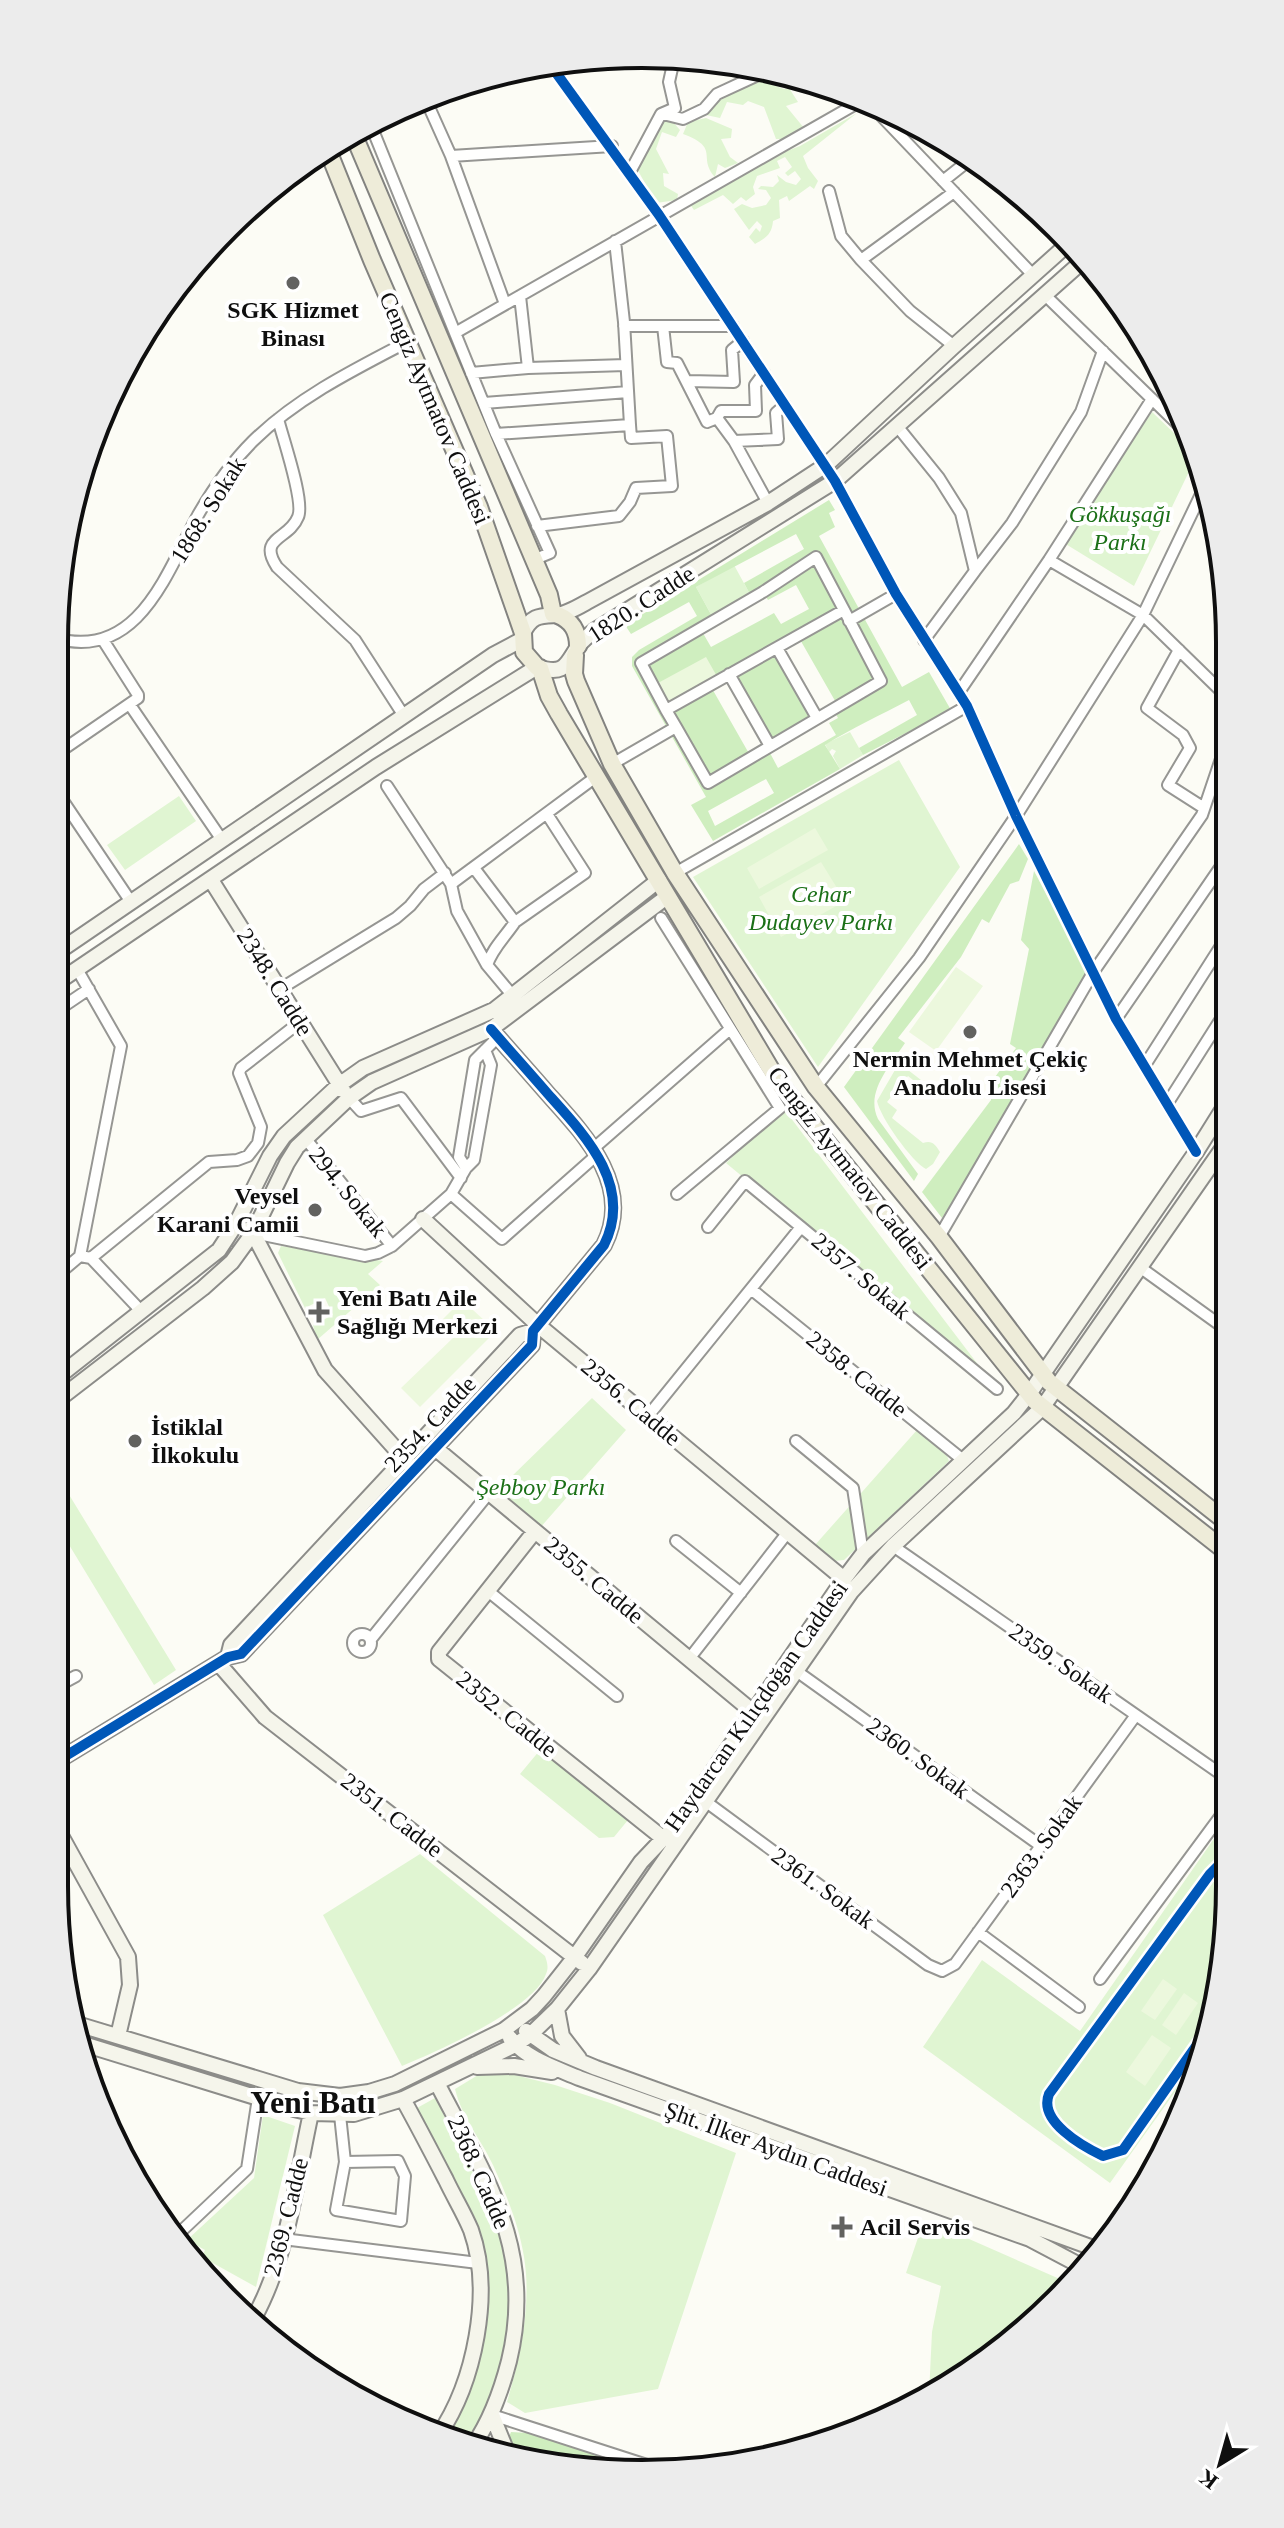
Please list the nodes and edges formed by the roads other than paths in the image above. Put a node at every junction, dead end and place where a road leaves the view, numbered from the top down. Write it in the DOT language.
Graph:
graph roads {
  1 [pos="672,69"];
  2 [pos="558,75"];
  3 [pos="751,78"];
  4 [pos="853,108"];
  5 [pos="430,109"];
  6 [pos="661,114"];
  7 [pos="887,123"];
  8 [pos="375,134"];
  9 [pos="357,144"];
  10 [pos="612,146"];
  11 [pos="451,156"];
  12 [pos="332,160"];
  13 [pos="962,166"];
  14 [pos="630,172"];
  15 [pos="943,181"];
  16 [pos="829,191"];
  17 [pos="954,192"];
  18 [pos="659,215"];
  19 [pos="615,241"];
  20 [pos="1061,250"];
  21 [pos="861,260"];
  22 [pos="1076,267"];
  23 [pos="1033,275"];
  24 [pos="1045,295"];
  25 [pos="520,296"];
  26 [pos="505,304"];
  27 [pos="624,326"];
  28 [pos="663,326"];
  29 [pos="733,326"];
  30 [pos="455,333"];
  31 [pos="743,341"];
  32 [pos="407,342"];
  33 [pos="954,346"];
  34 [pos="1103,351"];
  35 [pos="626,365"];
  36 [pos="528,368"];
  37 [pos="471,373"];
  38 [pos="764,373"];
  39 [pos="688,381"];
  40 [pos="628,392"];
  41 [pos="1152,399"];
  42 [pos="484,403"];
  43 [pos="785,405"];
  44 [pos="1169,416"];
  45 [pos="717,418"];
  46 [pos="278,419"];
  47 [pos="630,425"];
  48 [pos="897,426"];
  49 [pos="496,434"];
  50 [pos="734,441"];
  51 [pos="826,465"];
  52 [pos="835,481"];
  53 [pos="1198,501"];
  54 [pos="768,503"];
  55 [pos="537,526"];
  56 [pos="533,560"];
  57 [pos="1049,560"];
  58 [pos="975,571"];
  59 [pos="896,594"];
  60 [pos="844,610"];
  61 [pos="556,615"];
  62 [pos="1143,615"];
  63 [pos="849,621"];
  64 [pos="523,636"];
  65 [pos="103,640"];
  66 [pos="924,640"];
  67 [pos="68,641"];
  68 [pos="777,648"];
  69 [pos="1179,650"];
  70 [pos="576,651"];
  71 [pos="539,667"];
  72 [pos="729,674"];
  73 [pos="1216,686"];
  74 [pos="959,692"];
  75 [pos="130,705"];
  76 [pos="967,706"];
  77 [pos="666,710"];
  78 [pos="404,716"];
  79 [pos="817,718"];
  80 [pos="676,727"];
  81 [pos="68,746"];
  82 [pos="770,746"];
  83 [pos="612,764"];
  84 [pos="597,776"];
  85 [pos="1216,776"];
  86 [pos="1214,782"];
  87 [pos="387,786"];
  88 [pos="68,808"];
  89 [pos="1204,808"];
  90 [pos="547,814"];
  91 [pos="1016,816"];
  92 [pos="222,840"];
  93 [pos="474,868"];
  94 [pos="445,873"];
  95 [pos="675,873"];
  96 [pos="1216,874"];
  97 [pos="211,880"];
  98 [pos="659,880"];
  99 [pos="451,884"];
  100 [pos="668,896"];
  101 [pos="131,902"];
  102 [pos="661,918"];
  103 [pos="515,922"];
  104 [pos="68,945"];
  105 [pos="1216,954"];
  106 [pos="487,965"];
  107 [pos="700,966"];
  108 [pos="77,969"];
  109 [pos="1094,971"];
  110 [pos="68,975"];
  111 [pos="89,989"];
  112 [pos="280,989"];
  113 [pos="513,996"];
  114 [pos="68,1003"];
  115 [pos="1116,1019"];
  116 [pos="300,1022"];
  117 [pos="1216,1027"];
  118 [pos="730,1029"];
  119 [pos="494,1033"];
  120 [pos="485,1050"];
  121 [pos="1145,1065"];
  122 [pos="339,1085"];
  123 [pos="816,1087"];
  124 [pos="349,1098"];
  125 [pos="1167,1104"];
  126 [pos="1216,1120"];
  127 [pos="305,1138"];
  128 [pos="596,1151"];
  129 [pos="1196,1152"];
  130 [pos="1216,1159"];
  131 [pos="1212,1165"];
  132 [pos="1216,1168"];
  133 [pos="464,1173"];
  134 [pos="451,1194"];
  135 [pos="677,1194"];
  136 [pos="239,1218"];
  137 [pos="423,1219"];
  138 [pos="256,1227"];
  139 [pos="708,1227"];
  140 [pos="801,1227"];
  141 [pos="939,1237"];
  142 [pos="392,1246"];
  143 [pos="86,1257"];
  144 [pos="1141,1268"];
  145 [pos="68,1269"];
  146 [pos="751,1289"];
  147 [pos="142,1312"];
  148 [pos="1216,1322"];
  149 [pos="536,1328"];
  150 [pos="68,1369"];
  151 [pos="1042,1375"];
  152 [pos="997,1389"];
  153 [pos="1056,1389"];
  154 [pos="68,1392"];
  155 [pos="1029,1394"];
  156 [pos="1042,1408"];
  157 [pos="648,1416"];
  158 [pos="796,1441"];
  159 [pos="435,1448"];
  160 [pos="963,1460"];
  161 [pos="409,1464"];
  162 [pos="489,1493"];
  163 [pos="1216,1510"];
  164 [pos="535,1531"];
  165 [pos="788,1532"];
  166 [pos="676,1541"];
  167 [pos="1216,1544"];
  168 [pos="893,1546"];
  169 [pos="863,1554"];
  170 [pos="844,1579"];
  171 [pos="488,1591"];
  172 [pos="741,1593"];
  173 [pos="371,1639"];
  174 [pos="689,1659"];
  175 [pos="224,1660"];
  176 [pos="795,1670"];
  177 [pos="76,1676"];
  178 [pos="68,1680"];
  179 [pos="617,1696"];
  180 [pos="753,1712"];
  181 [pos="1136,1715"];
  182 [pos="68,1755"];
  183 [pos="1216,1771"];
  184 [pos="705,1801"];
  185 [pos="1216,1822"];
  186 [pos="664,1839"];
  187 [pos="1041,1846"];
  188 [pos="68,1848"];
  189 [pos="978,1932"];
  190 [pos="574,1958"];
  191 [pos="589,1969"];
  192 [pos="942,1971"];
  193 [pos="1100,1979"];
  194 [pos="1079,2007"];
  195 [pos="557,2009"];
  196 [pos="518,2020"];
  197 [pos="86,2027"];
  198 [pos="504,2030"];
  199 [pos="530,2035"];
  200 [pos="118,2036"];
  201 [pos="515,2045"];
  202 [pos="91,2046"];
  203 [pos="585,2064"];
  204 [pos="469,2068"];
  205 [pos="579,2078"];
  206 [pos="437,2083"];
  207 [pos="258,2098"];
  208 [pos="403,2099"];
  209 [pos="311,2113"];
  210 [pos="340,2115"];
  211 [pos="345,2162"];
  212 [pos="888,2181"];
  213 [pos="183,2230"];
  214 [pos="283,2239"];
  215 [pos="1088,2246"];
  216 [pos="478,2263"];
  217 [pos="1075,2263"];
  218 [pos="257,2312"];
  219 [pos="492,2415"];
  220 [pos="444,2425"];
  221 [pos="479,2436"];
  222 [pos="503,2442"];
  223 [pos="630,2460"];
  1 -- 6 [label="street"];
  2 -- 10 [label="street"];
  3 -- 6 [label="street"];
  4 -- 18 [label="street"];
  5 -- 11 [label="street"];
  6 -- 14 [label="street"];
  7 -- 15 [label="street"];
  8 -- 30 [label="street"];
  9 -- 56 [label="main road, Cengiz Aytmatov Caddesi"];
  10 -- 11 [label="street"];
  10 -- 14 [label="street"];
  11 -- 26 [label="street"];
  12 -- 32 [label="main road, Cengiz Aytmatov Caddesi"];
  13 -- 15 [label="street"];
  14 -- 18 [label="street"];
  15 -- 17 [label="street"];
  16 -- 21 [label="street"];
  17 -- 21 [label="street"];
  17 -- 23 [label="street"];
  18 -- 19 [label="street"];
  18 -- 29 [label="street"];
  19 -- 25 [label="street"];
  19 -- 27 [label="street"];
  20 -- 23 [label="main road, 1820. Cadde"];
  21 -- 33 [label="street"];
  22 -- 24 [label="main road, 1820. Cadde"];
  23 -- 33 [label="main road, 1820. Cadde"];
  24 -- 34 [label="street"];
  24 -- 48 [label="main road, 1820. Cadde"];
  25 -- 26 [label="street"];
  25 -- 36 [label="street"];
  26 -- 30 [label="street"];
  27 -- 28 [label="street"];
  27 -- 35 [label="street"];
  28 -- 29 [label="street"];
  28 -- 39 [label="street"];
  29 -- 31 [label="street"];
  30 -- 37 [label="street"];
  31 -- 38 [label="street"];
  31 -- 39 [label="street"];
  32 -- 46 [label="street, 1868. Sokak"];
  32 -- 64 [label="main road, Cengiz Aytmatov Caddesi"];
  33 -- 51 [label="main road, 1820. Cadde"];
  34 -- 41 [label="street"];
  34 -- 58 [label="street"];
  35 -- 36 [label="street"];
  35 -- 40 [label="street"];
  36 -- 37 [label="street"];
  37 -- 42 [label="street"];
  38 -- 43 [label="street"];
  38 -- 45 [label="street"];
  39 -- 45 [label="street"];
  40 -- 42 [label="street"];
  40 -- 47 [label="street"];
  41 -- 44 [label="street"];
  41 -- 57 [label="street"];
  42 -- 49 [label="street"];
  43 -- 50 [label="street"];
  43 -- 51 [label="street"];
  45 -- 50 [label="street"];
  46 -- 65 [label="street, 1868. Sokak"];
  46 -- 78 [label="street"];
  47 -- 49 [label="street"];
  47 -- 55 [label="street"];
  48 -- 52 [label="main road, 1820. Cadde"];
  48 -- 58 [label="street"];
  49 -- 55 [label="street"];
  50 -- 54 [label="street"];
  51 -- 52 [label="street"];
  51 -- 54 [label="main road, 1820. Cadde"];
  52 -- 59 [label="street"];
  52 -- 70 [label="main road, 1820. Cadde"];
  53 -- 62 [label="street"];
  54 -- 61 [label="main road, 1820. Cadde"];
  55 -- 56 [label="street"];
  56 -- 61 [label="main road, Cengiz Aytmatov Caddesi"];
  57 -- 62 [label="street"];
  57 -- 74 [label="street"];
  58 -- 66 [label="street"];
  59 -- 63 [label="street"];
  59 -- 66 [label="street"];
  60 -- 63 [label="street"];
  60 -- 68 [label="street"];
  60 -- 77 [label="street"];
  61 -- 64 [label="main road, 1820. Cadde"];
  61 -- 70 [label="main road, Cengiz Aytmatov Caddesi"];
  62 -- 69 [label="street"];
  62 -- 91 [label="street"];
  63 -- 79 [label="street"];
  64 -- 71 [label="main road, Cengiz Aytmatov Caddesi"];
  64 -- 78 [label="main road, 1820. Cadde"];
  65 -- 67 [label="street"];
  65 -- 75 [label="street"];
  66 -- 74 [label="street"];
  68 -- 72 [label="street"];
  68 -- 79 [label="street"];
  69 -- 73 [label="street"];
  69 -- 89 [label="street"];
  70 -- 71 [label="main road, 1820. Cadde"];
  70 -- 83 [label="main road, Cengiz Aytmatov Caddesi"];
  71 -- 84 [label="main road, Cengiz Aytmatov Caddesi"];
  71 -- 97 [label="main road, 1820. Cadde"];
  72 -- 77 [label="street"];
  72 -- 82 [label="street"];
  74 -- 76 [label="street"];
  75 -- 81 [label="street"];
  75 -- 92 [label="street"];
  76 -- 91 [label="street"];
  76 -- 95 [label="street"];
  77 -- 80 [label="street"];
  78 -- 92 [label="main road, 1820. Cadde"];
  79 -- 82 [label="street"];
  80 -- 82 [label="street"];
  80 -- 83 [label="street"];
  83 -- 95 [label="main road, Cengiz Aytmatov Caddesi"];
  84 -- 90 [label="street"];
  84 -- 98 [label="main road, Cengiz Aytmatov Caddesi"];
  85 -- 86 [label="street"];
  86 -- 89 [label="street"];
  87 -- 94 [label="street"];
  88 -- 101 [label="street"];
  89 -- 109 [label="street"];
  90 -- 93 [label="street"];
  90 -- 103 [label="street"];
  91 -- 109 [label="street"];
  91 -- 123 [label="street"];
  92 -- 101 [label="main road, 1820. Cadde"];
  93 -- 99 [label="street"];
  93 -- 103 [label="street"];
  94 -- 99 [label="street"];
  94 -- 112 [label="street"];
  95 -- 123 [label="main road, Cengiz Aytmatov Caddesi"];
  96 -- 115 [label="street"];
  97 -- 108 [label="main road, 1820. Cadde"];
  97 -- 112 [label="main road, 2348. Cadde"];
  98 -- 100 [label="main road, Cengiz Aytmatov Caddesi"];
  98 -- 113 [label="main road"];
  99 -- 106 [label="street"];
  100 -- 107 [label="main road, Cengiz Aytmatov Caddesi"];
  100 -- 119 [label="main road"];
  101 -- 104 [label="main road, 1820. Cadde"];
  102 -- 107 [label="street"];
  103 -- 106 [label="street"];
  105 -- 121 [label="street"];
  106 -- 113 [label="street"];
  107 -- 118 [label="street"];
  107 -- 155 [label="main road, Cengiz Aytmatov Caddesi"];
  108 -- 110 [label="main road, 1820. Cadde"];
  108 -- 111 [label="street"];
  109 -- 115 [label="street"];
  109 -- 141 [label="street"];
  111 -- 114 [label="street"];
  111 -- 143 [label="street"];
  112 -- 116 [label="main road, 2348. Cadde"];
  113 -- 122 [label="main road"];
  115 -- 121 [label="street"];
  116 -- 122 [label="main road, 2348. Cadde"];
  116 -- 143 [label="street"];
  117 -- 125 [label="street"];
  118 -- 128 [label="street"];
  118 -- 135 [label="street"];
  119 -- 120 [label="street"];
  119 -- 124 [label="main road"];
  119 -- 128 [label="main road, 2354. Cadde"];
  120 -- 133 [label="street, 294. Sokak"];
  120 -- 133 [label="street"];
  121 -- 125 [label="street"];
  122 -- 124 [label="main road, 2348. Cadde"];
  122 -- 136 [label="main road"];
  123 -- 141 [label="main road, Cengiz Aytmatov Caddesi"];
  124 -- 127 [label="main road"];
  124 -- 133 [label="street"];
  125 -- 129 [label="street"];
  126 -- 129 [label="main road, Haydarcan Kılıçdoğan Caddesi"];
  127 -- 138 [label="main road"];
  127 -- 142 [label="street, 294. Sokak"];
  128 -- 134 [label="street"];
  128 -- 149 [label="main road, 2354. Cadde"];
  129 -- 131 [label="main road"];
  129 -- 151 [label="main road, Haydarcan Kılıçdoğan Caddesi"];
  130 -- 131 [label="main road, Haydarcan Kılıçdoğan Caddesi"];
  131 -- 132 [label="street"];
  131 -- 144 [label="main road, Haydarcan Kılıçdoğan Caddesi"];
  133 -- 134 [label="street, 294. Sokak"];
  134 -- 137 [label="street, 294. Sokak"];
  136 -- 138 [label="main road"];
  136 -- 147 [label="main road"];
  137 -- 142 [label="street, 294. Sokak"];
  137 -- 149 [label="main road, 2356. Cadde"];
  138 -- 142 [label="street, 294. Sokak"];
  138 -- 154 [label="main road"];
  138 -- 161 [label="main road"];
  139 -- 140 [label="street"];
  140 -- 146 [label="street, 2357. Sokak"];
  140 -- 152 [label="street, 2357. Sokak"];
  141 -- 151 [label="main road, Cengiz Aytmatov Caddesi"];
  143 -- 145 [label="street"];
  143 -- 147 [label="street"];
  144 -- 148 [label="street"];
  144 -- 153 [label="main road, Haydarcan Kılıçdoğan Caddesi"];
  146 -- 157 [label="street, 2357. Sokak"];
  146 -- 160 [label="street, 2358. Cadde"];
  147 -- 150 [label="main road"];
  149 -- 157 [label="main road, 2356. Cadde"];
  149 -- 159 [label="main road, 2354. Cadde"];
  149 -- 161 [label="main road, 2354. Cadde"];
  151 -- 153 [label="main road, Cengiz Aytmatov Caddesi"];
  151 -- 155 [label="main road, Haydarcan Kılıçdoğan Caddesi"];
  153 -- 156 [label="main road, Haydarcan Kılıçdoğan Caddesi"];
  153 -- 163 [label="main road, Cengiz Aytmatov Caddesi"];
  155 -- 156 [label="main road, Cengiz Aytmatov Caddesi"];
  155 -- 160 [label="main road, Haydarcan Kılıçdoğan Caddesi"];
  156 -- 167 [label="main road, Cengiz Aytmatov Caddesi"];
  156 -- 168 [label="main road, Haydarcan Kılıçdoğan Caddesi"];
  157 -- 165 [label="main road, 2356. Cadde"];
  158 -- 169 [label="street"];
  159 -- 161 [label="main road, 2354. Cadde"];
  159 -- 162 [label="main road, 2355. Cadde"];
  160 -- 169 [label="main road, Haydarcan Kılıçdoğan Caddesi"];
  161 -- 175 [label="main road, 2354. Cadde"];
  162 -- 164 [label="main road, 2355. Cadde"];
  162 -- 173 [label="street"];
  164 -- 171 [label="main road, 2352. Cadde"];
  164 -- 174 [label="main road, 2355. Cadde"];
  165 -- 170 [label="main road, 2356. Cadde"];
  165 -- 172 [label="street"];
  166 -- 172 [label="street"];
  168 -- 176 [label="main road, Haydarcan Kılıçdoğan Caddesi"];
  168 -- 181 [label="street, 2359. Sokak"];
  169 -- 170 [label="main road, Haydarcan Kılıçdoğan Caddesi"];
  170 -- 180 [label="main road, Haydarcan Kılıçdoğan Caddesi"];
  171 -- 179 [label="street"];
  171 -- 186 [label="main road, 2352. Cadde"];
  172 -- 174 [label="street"];
  174 -- 180 [label="main road, 2355. Cadde"];
  175 -- 182 [label="main road, 2354. Cadde"];
  175 -- 190 [label="main road, 2351. Cadde"];
  176 -- 184 [label="main road, Haydarcan Kılıçdoğan Caddesi"];
  176 -- 187 [label="street, 2360. Sokak"];
  177 -- 178 [label="street"];
  180 -- 186 [label="main road, Haydarcan Kılıçdoğan Caddesi"];
  181 -- 183 [label="street, 2359. Sokak"];
  181 -- 187 [label="street, 2363. Sokak"];
  184 -- 191 [label="main road, Haydarcan Kılıçdoğan Caddesi"];
  184 -- 192 [label="street, 2361. Sokak"];
  185 -- 193 [label="street"];
  186 -- 190 [label="main road, Haydarcan Kılıçdoğan Caddesi"];
  187 -- 189 [label="street, 2363. Sokak"];
  188 -- 200 [label="main road"];
  189 -- 192 [label="street, 2363. Sokak"];
  189 -- 194 [label="street"];
  190 -- 191 [label="main road, 2351. Cadde"];
  190 -- 196 [label="main road, Haydarcan Kılıçdoğan Caddesi"];
  191 -- 195 [label="main road, Haydarcan Kılıçdoğan Caddesi"];
  195 -- 199 [label="main road, Haydarcan Kılıçdoğan Caddesi"];
  195 -- 203 [label="main road"];
  196 -- 198 [label="main road, Haydarcan Kılıçdoğan Caddesi"];
  196 -- 199 [label="main road"];
  197 -- 200 [label="main road, Haydarcan Kılıçdoğan Caddesi"];
  198 -- 200 [label="main road, Haydarcan Kılıçdoğan Caddesi"];
  198 -- 201 [label="main road"];
  199 -- 201 [label="main road, Haydarcan Kılıçdoğan Caddesi"];
  199 -- 203 [label="main road, Şht. İlker Aydın Caddesi"];
  201 -- 204 [label="main road, Haydarcan Kılıçdoğan Caddesi"];
  201 -- 205 [label="main road, Şht. İlker Aydın Caddesi"];
  202 -- 207 [label="main road, Haydarcan Kılıçdoğan Caddesi"];
  203 -- 212 [label="main road, Şht. İlker Aydın Caddesi"];
  204 -- 205 [label="main road"];
  204 -- 206 [label="main road, Haydarcan Kılıçdoğan Caddesi"];
  205 -- 212 [label="main road, Şht. İlker Aydın Caddesi"];
  206 -- 208 [label="main road, Haydarcan Kılıçdoğan Caddesi"];
  206 -- 219 [label="main road, 2368. Cadde"];
  207 -- 209 [label="main road, Haydarcan Kılıçdoğan Caddesi"];
  207 -- 213 [label="street"];
  208 -- 210 [label="main road, Haydarcan Kılıçdoğan Caddesi"];
  208 -- 216 [label="main road, 2368. Cadde"];
  209 -- 210 [label="main road, Haydarcan Kılıçdoğan Caddesi"];
  209 -- 214 [label="main road, 2369. Cadde"];
  210 -- 211 [label="street"];
  211 -- 211 [label="street"];
  212 -- 215 [label="main road, Şht. İlker Aydın Caddesi"];
  212 -- 217 [label="main road, Şht. İlker Aydın Caddesi"];
  214 -- 216 [label="street"];
  214 -- 218 [label="main road, 2369. Cadde"];
  216 -- 220 [label="main road, 2368. Cadde"];
  219 -- 221 [label="main road, 2368. Cadde"];
  219 -- 222 [label="main road"];
  219 -- 223 [label="street"];
}
